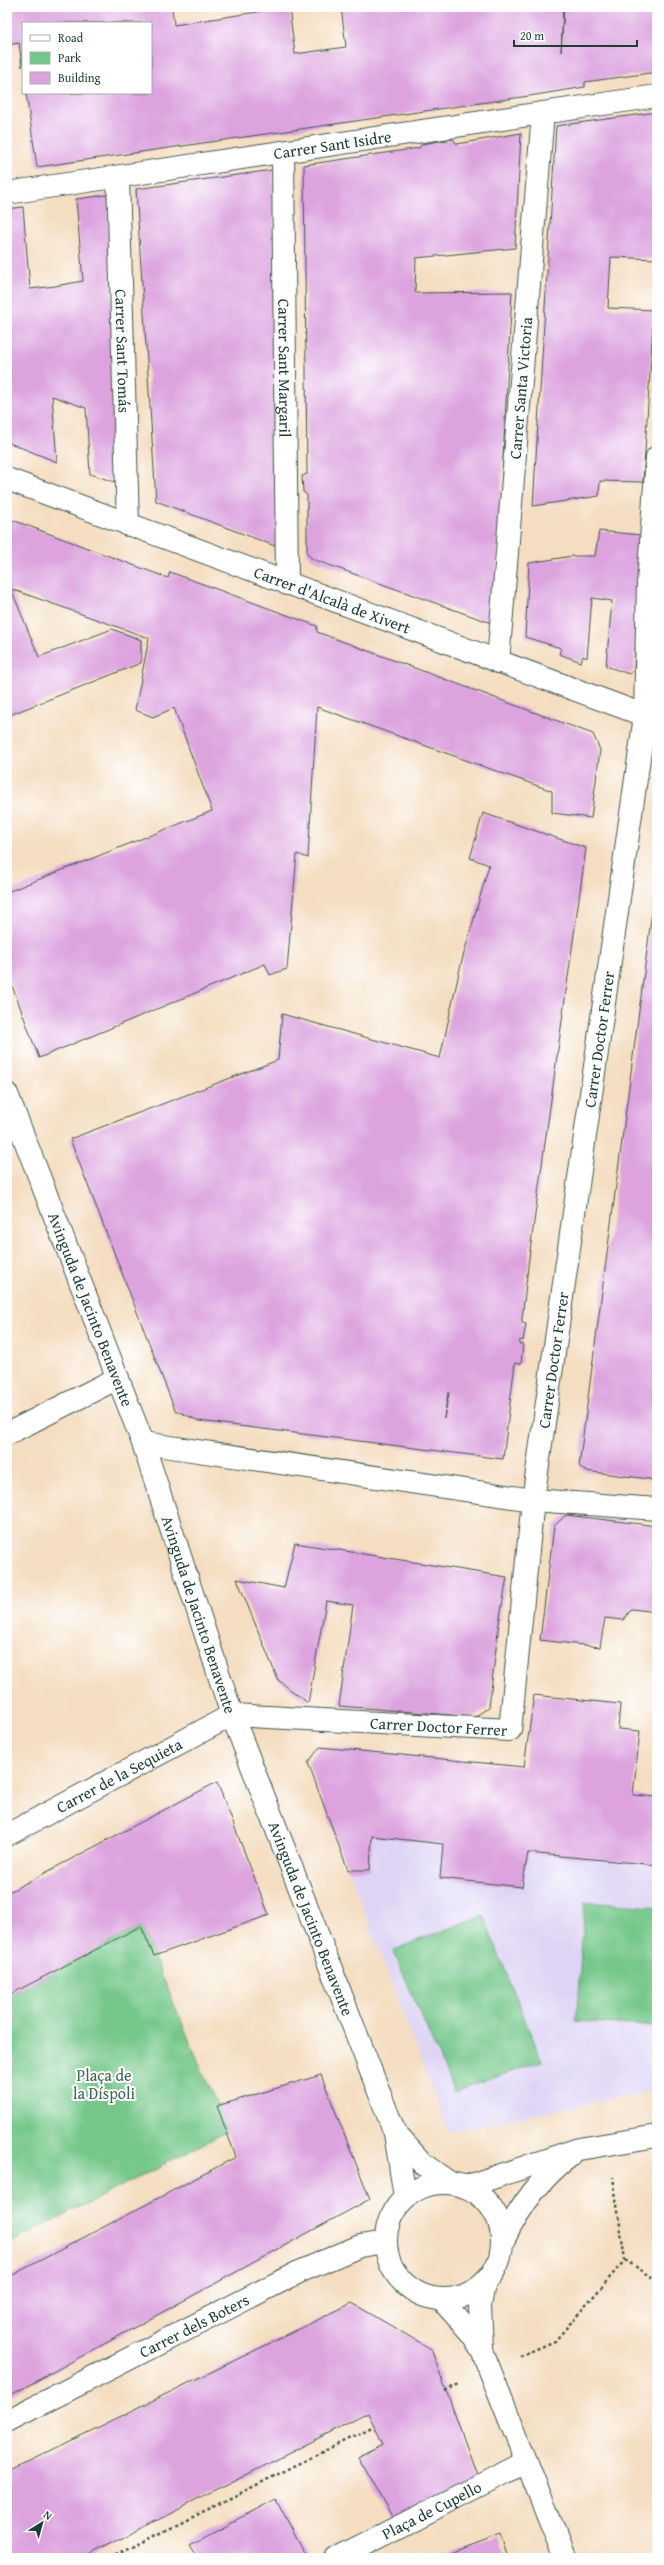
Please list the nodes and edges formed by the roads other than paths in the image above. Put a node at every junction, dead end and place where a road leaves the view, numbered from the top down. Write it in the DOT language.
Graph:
graph roads {
  1 [pos="657,96"];
  2 [pos="543,114"];
  3 [pos="283,152"];
  4 [pos="118,177"];
  5 [pos="7,193"];
  6 [pos="657,457"];
  7 [pos="7,479"];
  8 [pos="128,525"];
  9 [pos="653,583"];
  10 [pos="287,584"];
  11 [pos="498,662"];
  12 [pos="651,718"];
  13 [pos="7,1094"];
  14 [pos="118,1378"];
  15 [pos="7,1434"];
  16 [pos="143,1443"];
  17 [pos="533,1500"];
  18 [pos="657,1509"];
  19 [pos="232,1715"];
  20 [pos="7,1835"];
  21 [pos="395,2133"];
  22 [pos="657,2136"];
  23 [pos="579,2149"];
  24 [pos="458,2185"];
  25 [pos="405,2197"];
  26 [pos="503,2241"];
  27 [pos="385,2242"];
  28 [pos="484,2284"];
  29 [pos="442,2300"];
  30 [pos="486,2361"];
  31 [pos="7,2421"];
  32 [pos="526,2462"];
  33 [pos="337,2558"];
  34 [pos="565,2558"];
  1 -- 2 [label="street, Carrer Sant Isidre"];
  2 -- 3 [label="street, Carrer Sant Isidre"];
  2 -- 11 [label="street, Carrer Santa Victoria"];
  3 -- 4 [label="street, Carrer Sant Isidre"];
  3 -- 10 [label="street, Carrer Sant Margaril"];
  4 -- 5 [label="street, Carrer Sant Isidre"];
  4 -- 8 [label="street, Carrer Sant Tomás"];
  6 -- 9 [label="street, Carrer Doctor Ferrer"];
  7 -- 8 [label="street, Carrer d'Alcalà de Xivert"];
  8 -- 10 [label="street, Carrer d'Alcalà de Xivert"];
  9 -- 12 [label="street, Carrer Doctor Ferrer"];
  10 -- 11 [label="street, Carrer d'Alcalà de Xivert"];
  11 -- 12 [label="street, Carrer d'Alcalà de Xivert"];
  12 -- 17 [label="street, Carrer Doctor Ferrer"];
  13 -- 14 [label="street, Avinguda de Jacinto Benavente"];
  14 -- 15 [label="street"];
  14 -- 16 [label="street, Avinguda de Jacinto Benavente"];
  16 -- 17 [label="street"];
  16 -- 19 [label="street, Avinguda de Jacinto Benavente"];
  17 -- 18 [label="street"];
  17 -- 19 [label="street, Carrer Doctor Ferrer"];
  19 -- 20 [label="street, Carrer de la Sequieta"];
  19 -- 21 [label="street, Avinguda de Jacinto Benavente"];
  21 -- 24 [label="street, Avinguda de Jacinto Benavente"];
  21 -- 25 [label="street, Avinguda de Jacinto Benavente"];
  22 -- 23 [label="street"];
  23 -- 24 [label="street"];
  23 -- 26 [label="street"];
  24 -- 25 [label="street"];
  24 -- 26 [label="street"];
  25 -- 27 [label="street"];
  26 -- 28 [label="street"];
  27 -- 29 [label="street"];
  27 -- 31 [label="street, Carrer dels Boters"];
  28 -- 29 [label="street"];
  28 -- 30 [label="street"];
  29 -- 30 [label="street"];
  30 -- 32 [label="street"];
  32 -- 33 [label="street, Plaça de Cupello"];
  32 -- 34 [label="street"];
}
